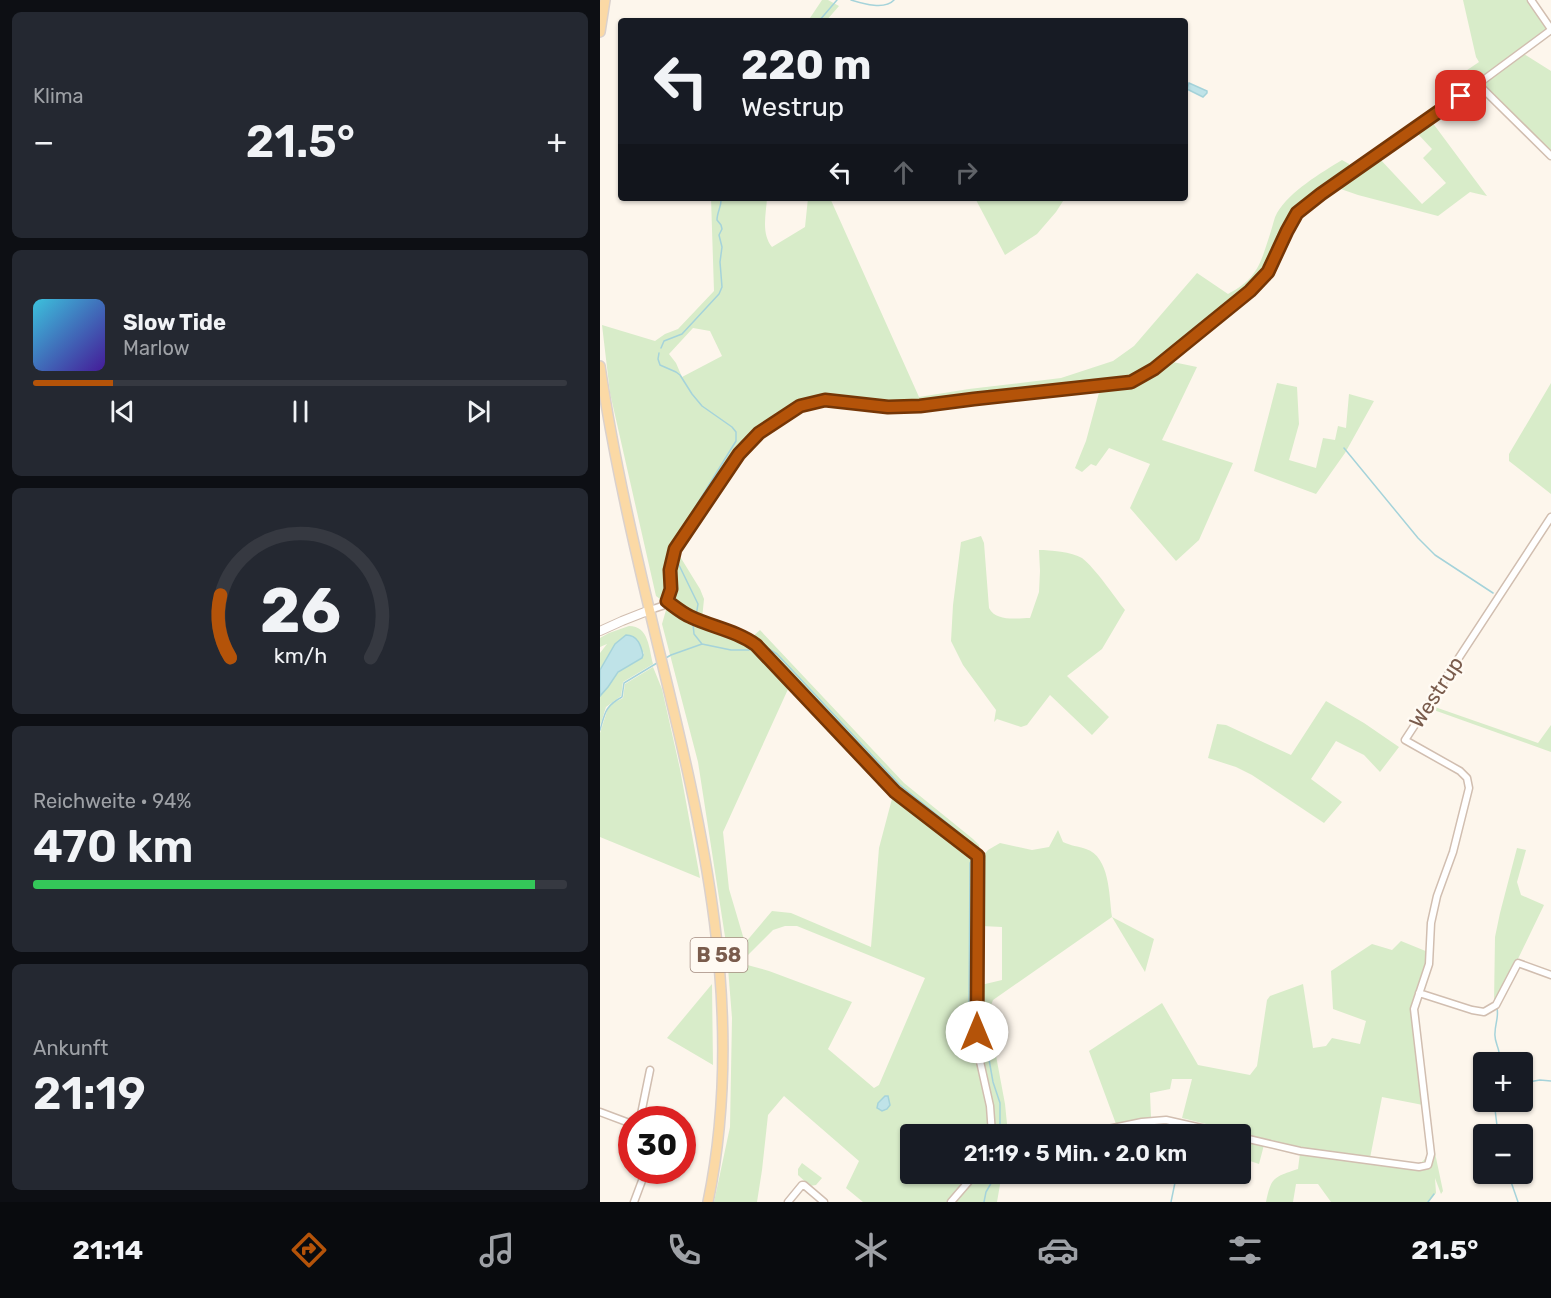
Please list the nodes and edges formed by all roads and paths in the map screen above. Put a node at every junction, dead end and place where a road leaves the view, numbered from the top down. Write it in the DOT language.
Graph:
graph roads {
  1 [pos="604,0"];
  2 [pos="1532,0"];
  3 [pos="1551,29"];
  4 [pos="600,32"];
  5 [pos="1478,84"];
  6 [pos="1551,156"];
  7 [pos="600,366"];
  8 [pos="1551,517"];
  9 [pos="667,601"];
  10 [pos="650,610"];
  11 [pos="600,631"];
  12 [pos="1551,975"];
  13 [pos="1419,993"];
  14 [pos="650,1070"];
  15 [pos="643,1106"];
  16 [pos="600,1112"];
  17 [pos="618,1119"];
  18 [pos="991,1124"];
  19 [pos="1132,1124"];
  20 [pos="1184,1124"];
  21 [pos="1251,1140"];
  22 [pos="642,1184"];
  23 [pos="967,1184"];
  24 [pos="634,1202"];
  25 [pos="708,1202"];
  26 [pos="788,1202"];
  27 [pos="824,1202"];
  28 [pos="951,1202"];
  1 -- 4 [label="main road"];
  2 -- 3 [label="street"];
  3 -- 5 [label="street"];
  5 -- 6 [label="street"];
  5 -- 9 [label="street"];
  7 -- 10 [label="main road, B 58"];
  8 -- 13 [label="street, Westrup"];
  9 -- 10 [label="street"];
  9 -- 18 [label="street"];
  10 -- 11 [label="street"];
  10 -- 25 [label="main road, B 58"];
  12 -- 13 [label="street"];
  13 -- 21 [label="street, Westrup"];
  14 -- 15 [label="street"];
  16 -- 17 [label="street"];
  19 -- 20 [label="street"];
  22 -- 24 [label="street"];
  23 -- 28 [label="street"];
  26 -- 27 [label="street"];
}
